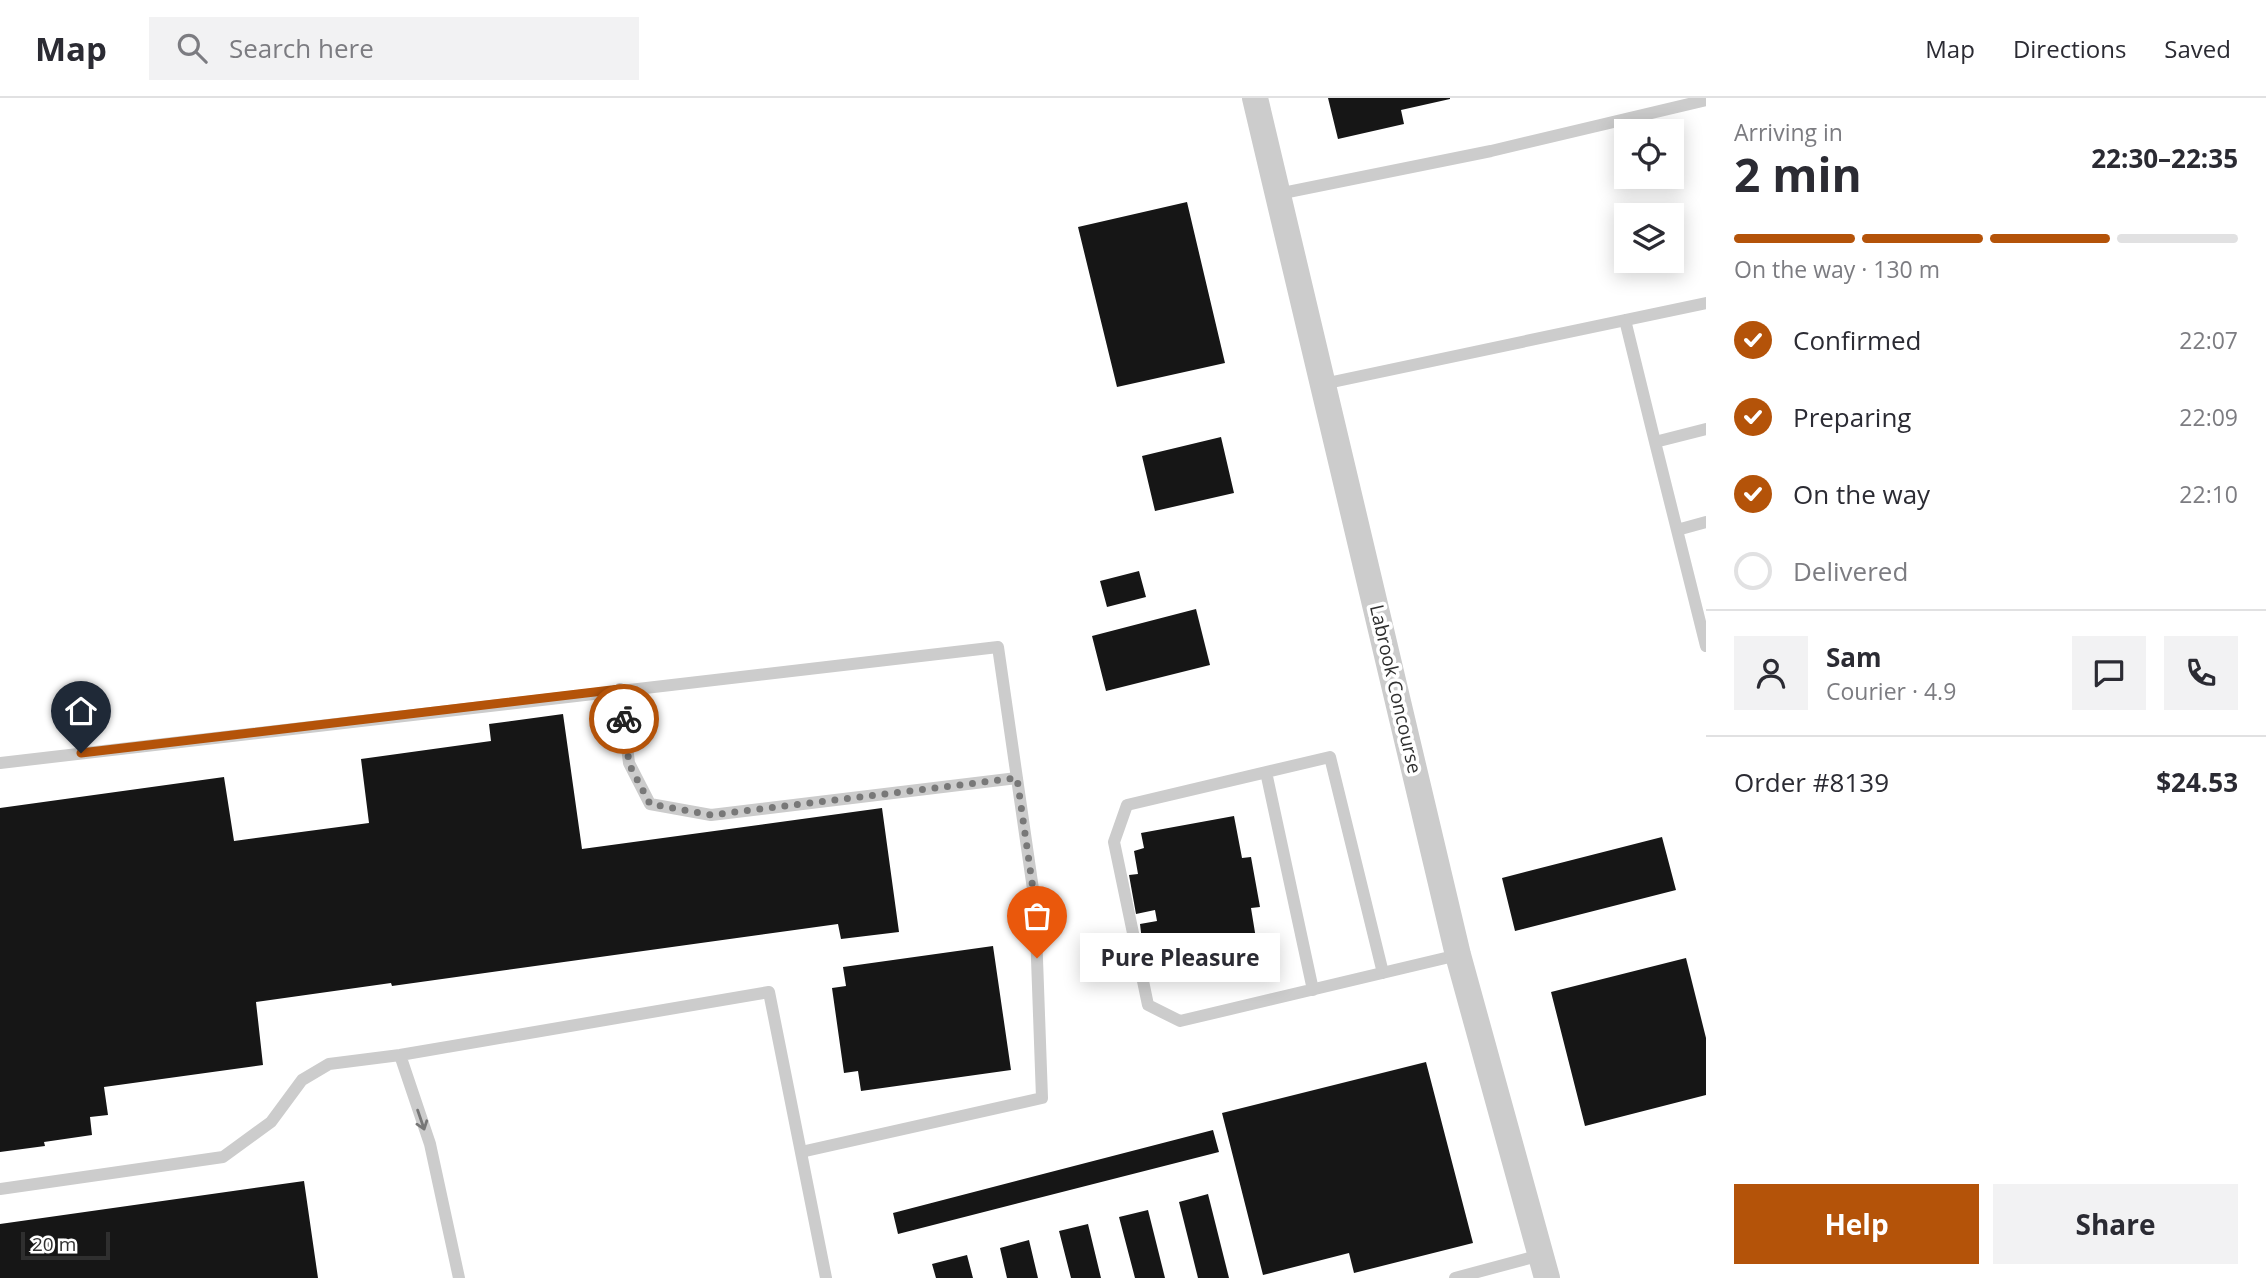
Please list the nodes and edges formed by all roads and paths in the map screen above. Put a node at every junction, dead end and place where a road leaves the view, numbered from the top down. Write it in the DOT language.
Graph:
graph roads {
  1 [pos="1255,98"];
  2 [pos="1706,100"];
  3 [pos="1278,194"];
  4 [pos="1706,303"];
  5 [pos="1625,320"];
  6 [pos="1323,384"];
  7 [pos="1706,429"];
  8 [pos="1655,442"];
  9 [pos="1706,522"];
  10 [pos="1677,530"];
  11 [pos="1702,611"];
  12 [pos="1706,646"];
  13 [pos="620,689"];
  14 [pos="0,763"];
  15 [pos="1266,772"];
  16 [pos="1017,778"];
  17 [pos="1458,956"];
  18 [pos="1383,973"];
  19 [pos="1313,990"];
  20 [pos="400,1055"];
  21 [pos="801,1152"];
  22 [pos="0,1189"];
  23 [pos="1544,1267"];
  24 [pos="459,1278"];
  25 [pos="826,1278"];
  26 [pos="1455,1278"];
  1 -- 3 [label="street, Labrook Concourse"];
  2 -- 3 [label="lane"];
  3 -- 6 [label="street, Labrook Concourse"];
  4 -- 5 [label="lane"];
  5 -- 6 [label="lane"];
  5 -- 8 [label="lane"];
  6 -- 17 [label="street, Labrook Concourse"];
  7 -- 8 [label="lane"];
  8 -- 10 [label="lane"];
  9 -- 10 [label="lane"];
  10 -- 11 [label="lane"];
  11 -- 12 [label="lane"];
  13 -- 14 [label="lane"];
  13 -- 16 [label="lane"];
  13 -- 16 [label="lane"];
  15 -- 18 [label="lane"];
  15 -- 19 [label="lane"];
  15 -- 19 [label="lane"];
  16 -- 21 [label="lane"];
  17 -- 18 [label="lane"];
  17 -- 23 [label="street, Labrook Concourse"];
  18 -- 19 [label="lane"];
  20 -- 21 [label="lane"];
  20 -- 22 [label="lane"];
  20 -- 24 [label="lane, one-way"];
  21 -- 25 [label="lane"];
  23 -- 26 [label="lane"];
}
